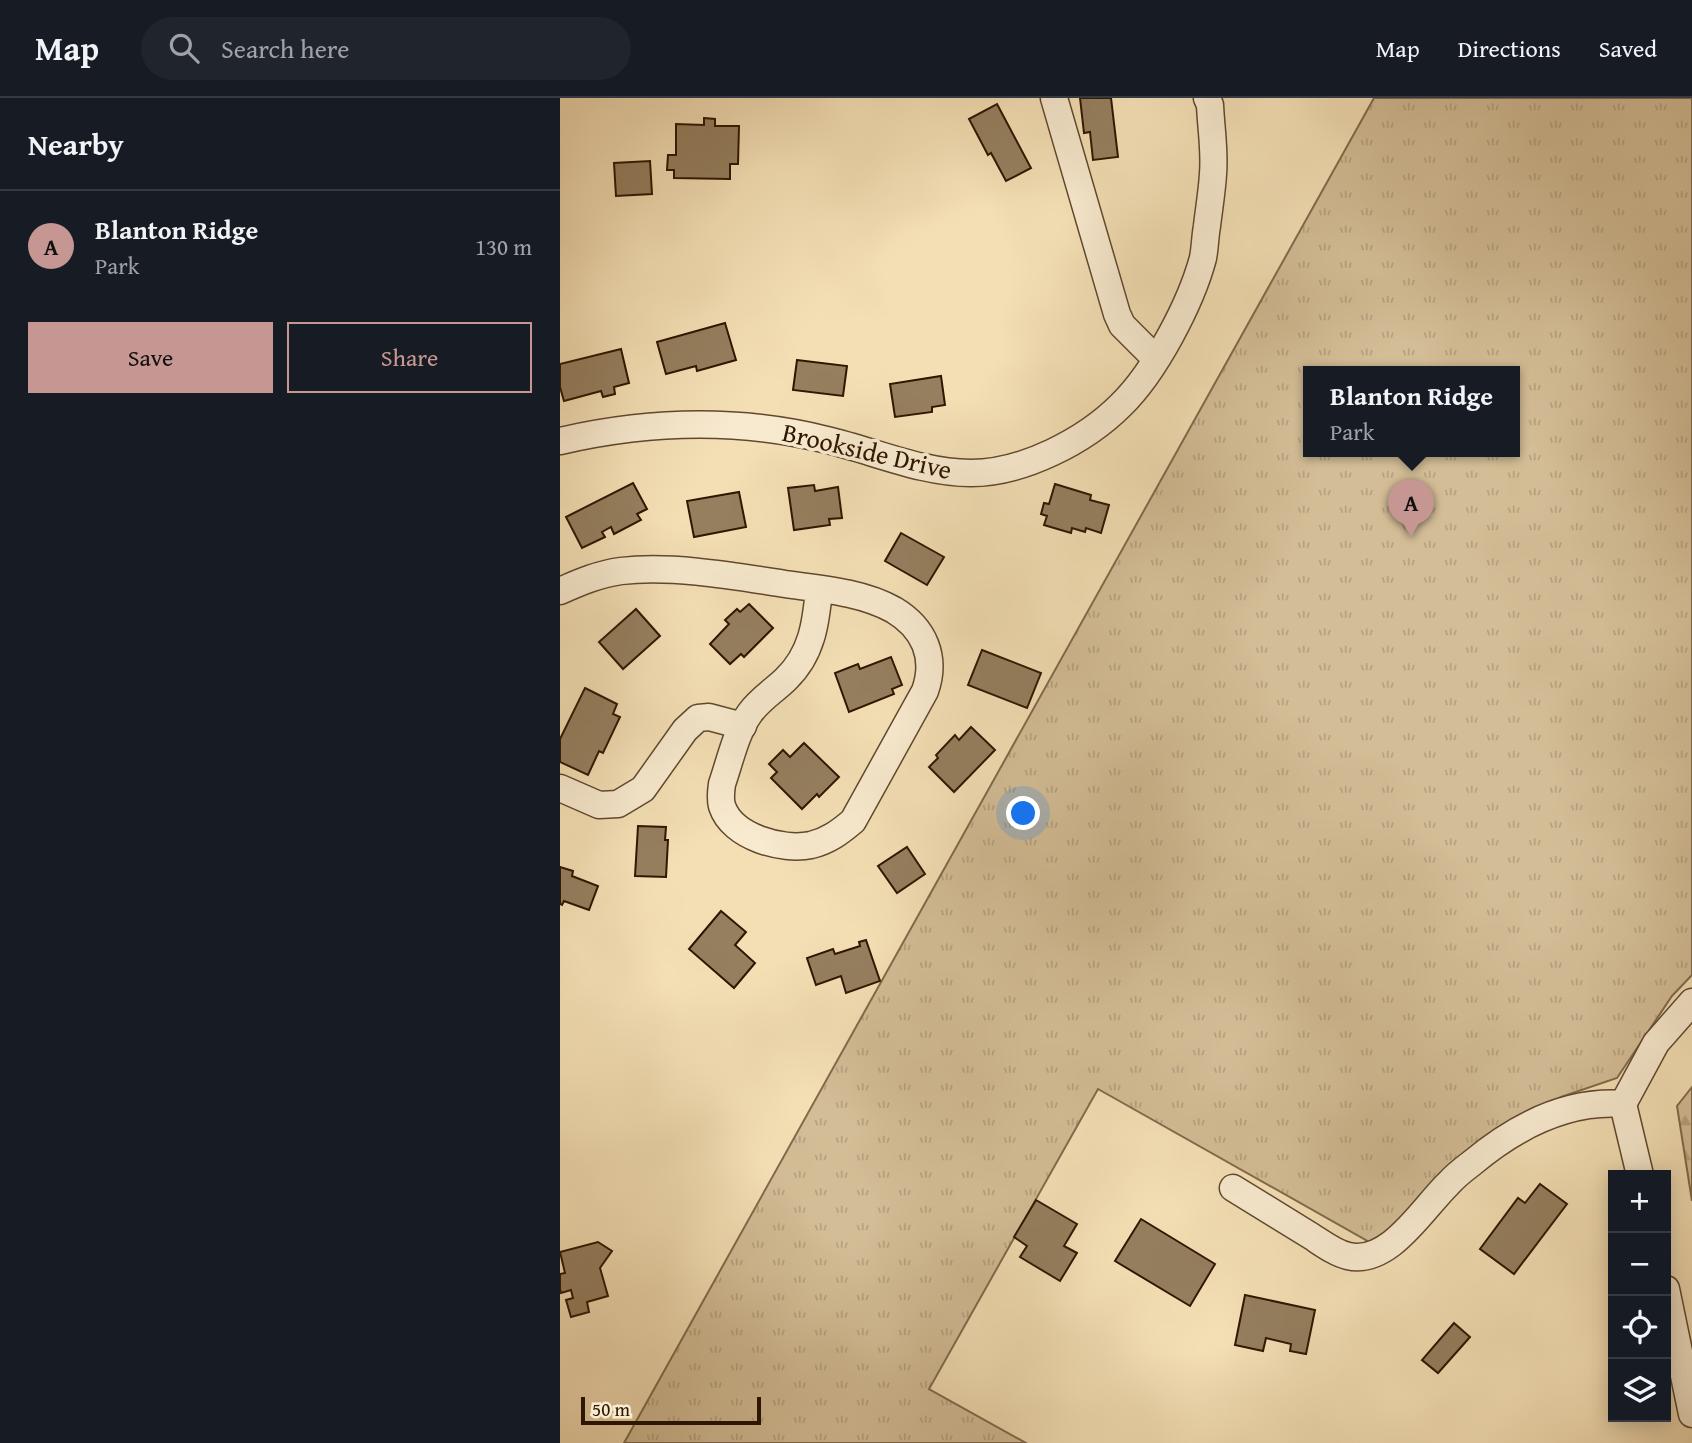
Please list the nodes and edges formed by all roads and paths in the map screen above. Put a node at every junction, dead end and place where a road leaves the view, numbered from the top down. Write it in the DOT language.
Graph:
graph roads {
  1 [pos="1054,98"];
  2 [pos="1207,98"];
  3 [pos="1156,359"];
  4 [pos="560,441"];
  5 [pos="819,589"];
  6 [pos="560,591"];
  7 [pos="743,726"];
  8 [pos="560,788"];
  9 [pos="1692,1002"];
  10 [pos="1623,1104"];
  11 [pos="1639,1170"];
  12 [pos="1233,1188"];
  13 [pos="1667,1296"];
  14 [pos="1692,1414"];
  1 -- 3 [label="street"];
  2 -- 3 [label="street, Brookside Drive"];
  3 -- 4 [label="street, Brookside Drive"];
  5 -- 6 [label="street"];
  5 -- 7 [label="street"];
  5 -- 7 [label="street"];
  7 -- 8 [label="street"];
  9 -- 10 [label="street"];
  10 -- 11 [label="street"];
  10 -- 12 [label="street"];
  13 -- 14 [label="street"];
}
